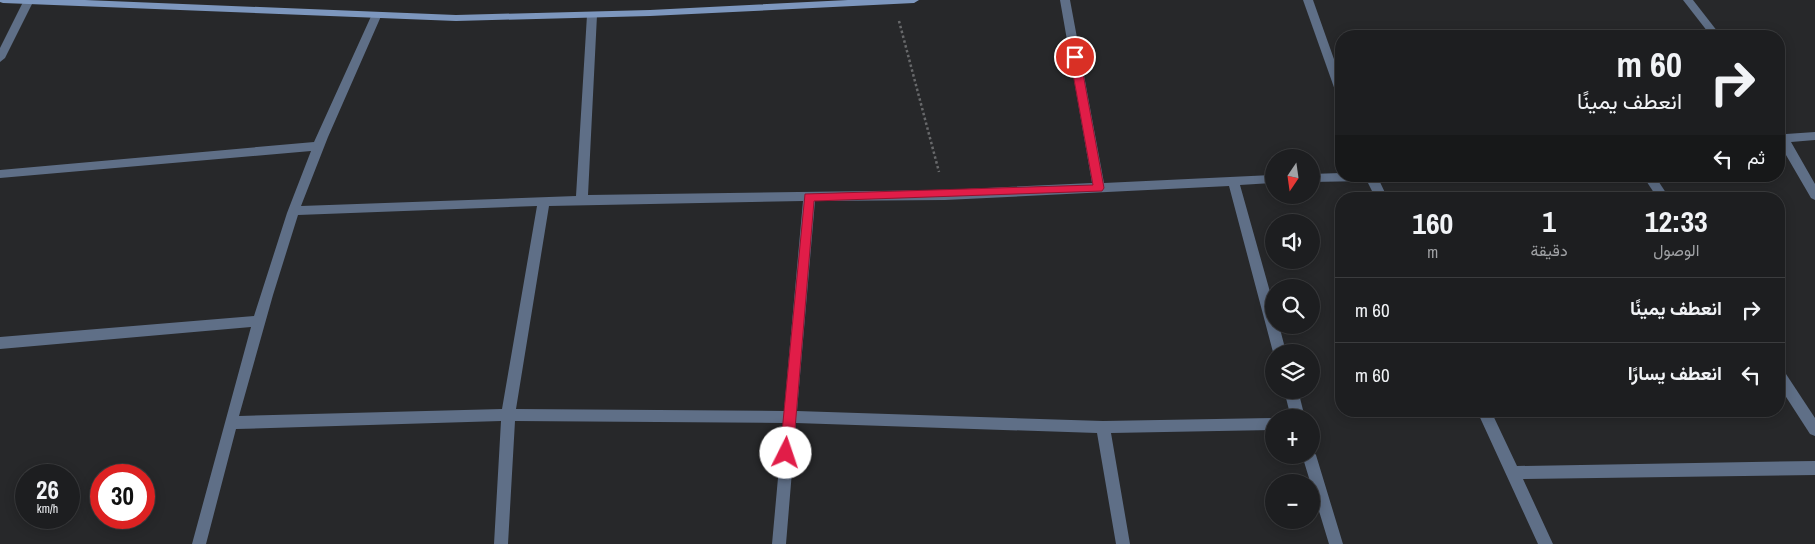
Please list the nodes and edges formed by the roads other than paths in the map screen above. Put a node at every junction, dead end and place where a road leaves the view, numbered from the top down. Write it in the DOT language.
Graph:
graph roads {
  1 [pos="3,0"];
  2 [pos="914,0"];
  3 [pos="1065,0"];
  4 [pos="1308,0"];
  5 [pos="1688,0"];
  6 [pos="29,1"];
  7 [pos="893,1"];
  8 [pos="377,14"];
  9 [pos="592,15"];
  10 [pos="1711,30"];
  11 [pos="0,58"];
  12 [pos="1335,76"];
  13 [pos="1785,136"];
  14 [pos="1815,136"];
  15 [pos="1785,144"];
  16 [pos="319,146"];
  17 [pos="0,174"];
  18 [pos="1320,178"];
  19 [pos="1335,178"];
  20 [pos="1265,179"];
  21 [pos="1232,180"];
  22 [pos="1099,188"];
  23 [pos="1815,195"];
  24 [pos="809,197"];
  25 [pos="582,200"];
  26 [pos="544,201"];
  27 [pos="294,211"];
  28 [pos="258,321"];
  29 [pos="0,342"];
  30 [pos="1278,344"];
  31 [pos="1785,384"];
  32 [pos="508,415"];
  33 [pos="789,417"];
  34 [pos="1487,417"];
  35 [pos="230,423"];
  36 [pos="1265,424"];
  37 [pos="1102,427"];
  38 [pos="1815,430"];
  39 [pos="1312,464"];
  40 [pos="1815,468"];
  41 [pos="1513,472"];
  42 [pos="199,544"];
  43 [pos="501,544"];
  44 [pos="779,544"];
  45 [pos="1123,544"];
  46 [pos="1336,544"];
  47 [pos="1546,544"];
  1 -- 6 [label="street"];
  2 -- 7 [label="street"];
  3 -- 22 [label="street"];
  4 -- 12 [label="street"];
  5 -- 10 [label="street"];
  6 -- 8 [label="street"];
  6 -- 11 [label="street"];
  7 -- 9 [label="street"];
  8 -- 9 [label="street"];
  8 -- 16 [label="street"];
  9 -- 25 [label="street"];
  13 -- 14 [label="street"];
  15 -- 23 [label="street"];
  16 -- 17 [label="street"];
  16 -- 27 [label="street"];
  18 -- 19 [label="street"];
  20 -- 21 [label="street"];
  21 -- 22 [label="street"];
  21 -- 30 [label="street"];
  22 -- 24 [label="street"];
  24 -- 25 [label="street"];
  24 -- 33 [label="street"];
  25 -- 26 [label="street"];
  26 -- 27 [label="street"];
  26 -- 32 [label="street"];
  27 -- 28 [label="street"];
  28 -- 29 [label="street"];
  28 -- 35 [label="street"];
  31 -- 38 [label="street"];
  32 -- 33 [label="street"];
  32 -- 35 [label="street"];
  32 -- 43 [label="street"];
  33 -- 37 [label="street"];
  33 -- 44 [label="street"];
  34 -- 41 [label="street"];
  35 -- 42 [label="street"];
  36 -- 37 [label="street"];
  37 -- 45 [label="street"];
  39 -- 46 [label="street"];
  40 -- 41 [label="street"];
  41 -- 47 [label="street"];
}
